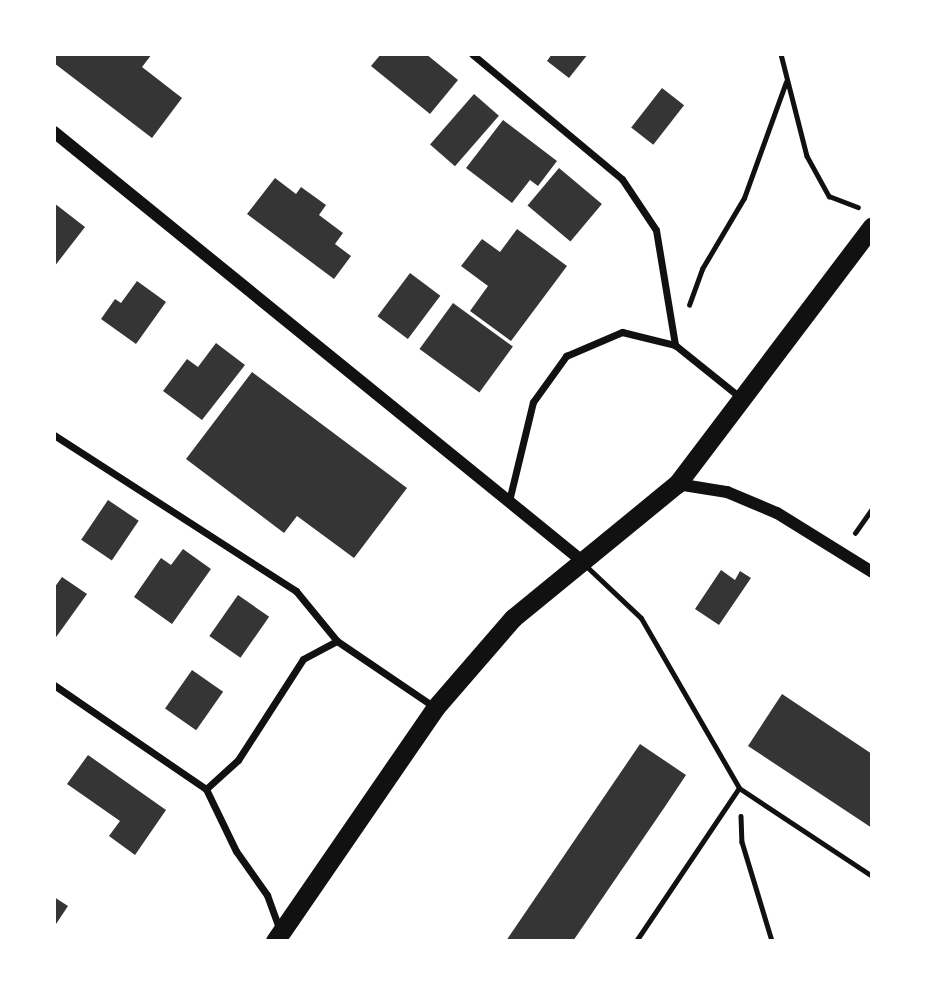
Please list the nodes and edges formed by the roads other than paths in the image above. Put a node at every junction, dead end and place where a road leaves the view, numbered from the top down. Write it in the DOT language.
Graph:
graph roads {
  1 [pos="472,54"];
  2 [pos="54,132"];
  3 [pos="872,226"];
  4 [pos="675,345"];
  5 [pos="744,401"];
  6 [pos="54,435"];
  7 [pos="677,484"];
  8 [pos="509,501"];
  9 [pos="580,560"];
  10 [pos="872,572"];
  11 [pos="337,641"];
  12 [pos="54,685"];
  13 [pos="435,708"];
  14 [pos="739,788"];
  15 [pos="206,789"];
  16 [pos="872,876"];
  17 [pos="278,937"];
  18 [pos="636,941"];
  1 -- 4 [label="street"];
  2 -- 8 [label="street"];
  3 -- 5 [label="highway"];
  4 -- 5 [label="street"];
  4 -- 8 [label="street"];
  5 -- 7 [label="highway"];
  6 -- 11 [label="street"];
  7 -- 9 [label="highway"];
  7 -- 10 [label="street"];
  8 -- 9 [label="street"];
  9 -- 13 [label="highway"];
  9 -- 14 [label="lane"];
  11 -- 13 [label="street"];
  11 -- 15 [label="street"];
  12 -- 15 [label="street"];
  13 -- 17 [label="highway"];
  14 -- 16 [label="lane"];
  14 -- 18 [label="lane"];
  15 -- 17 [label="street"];
}
